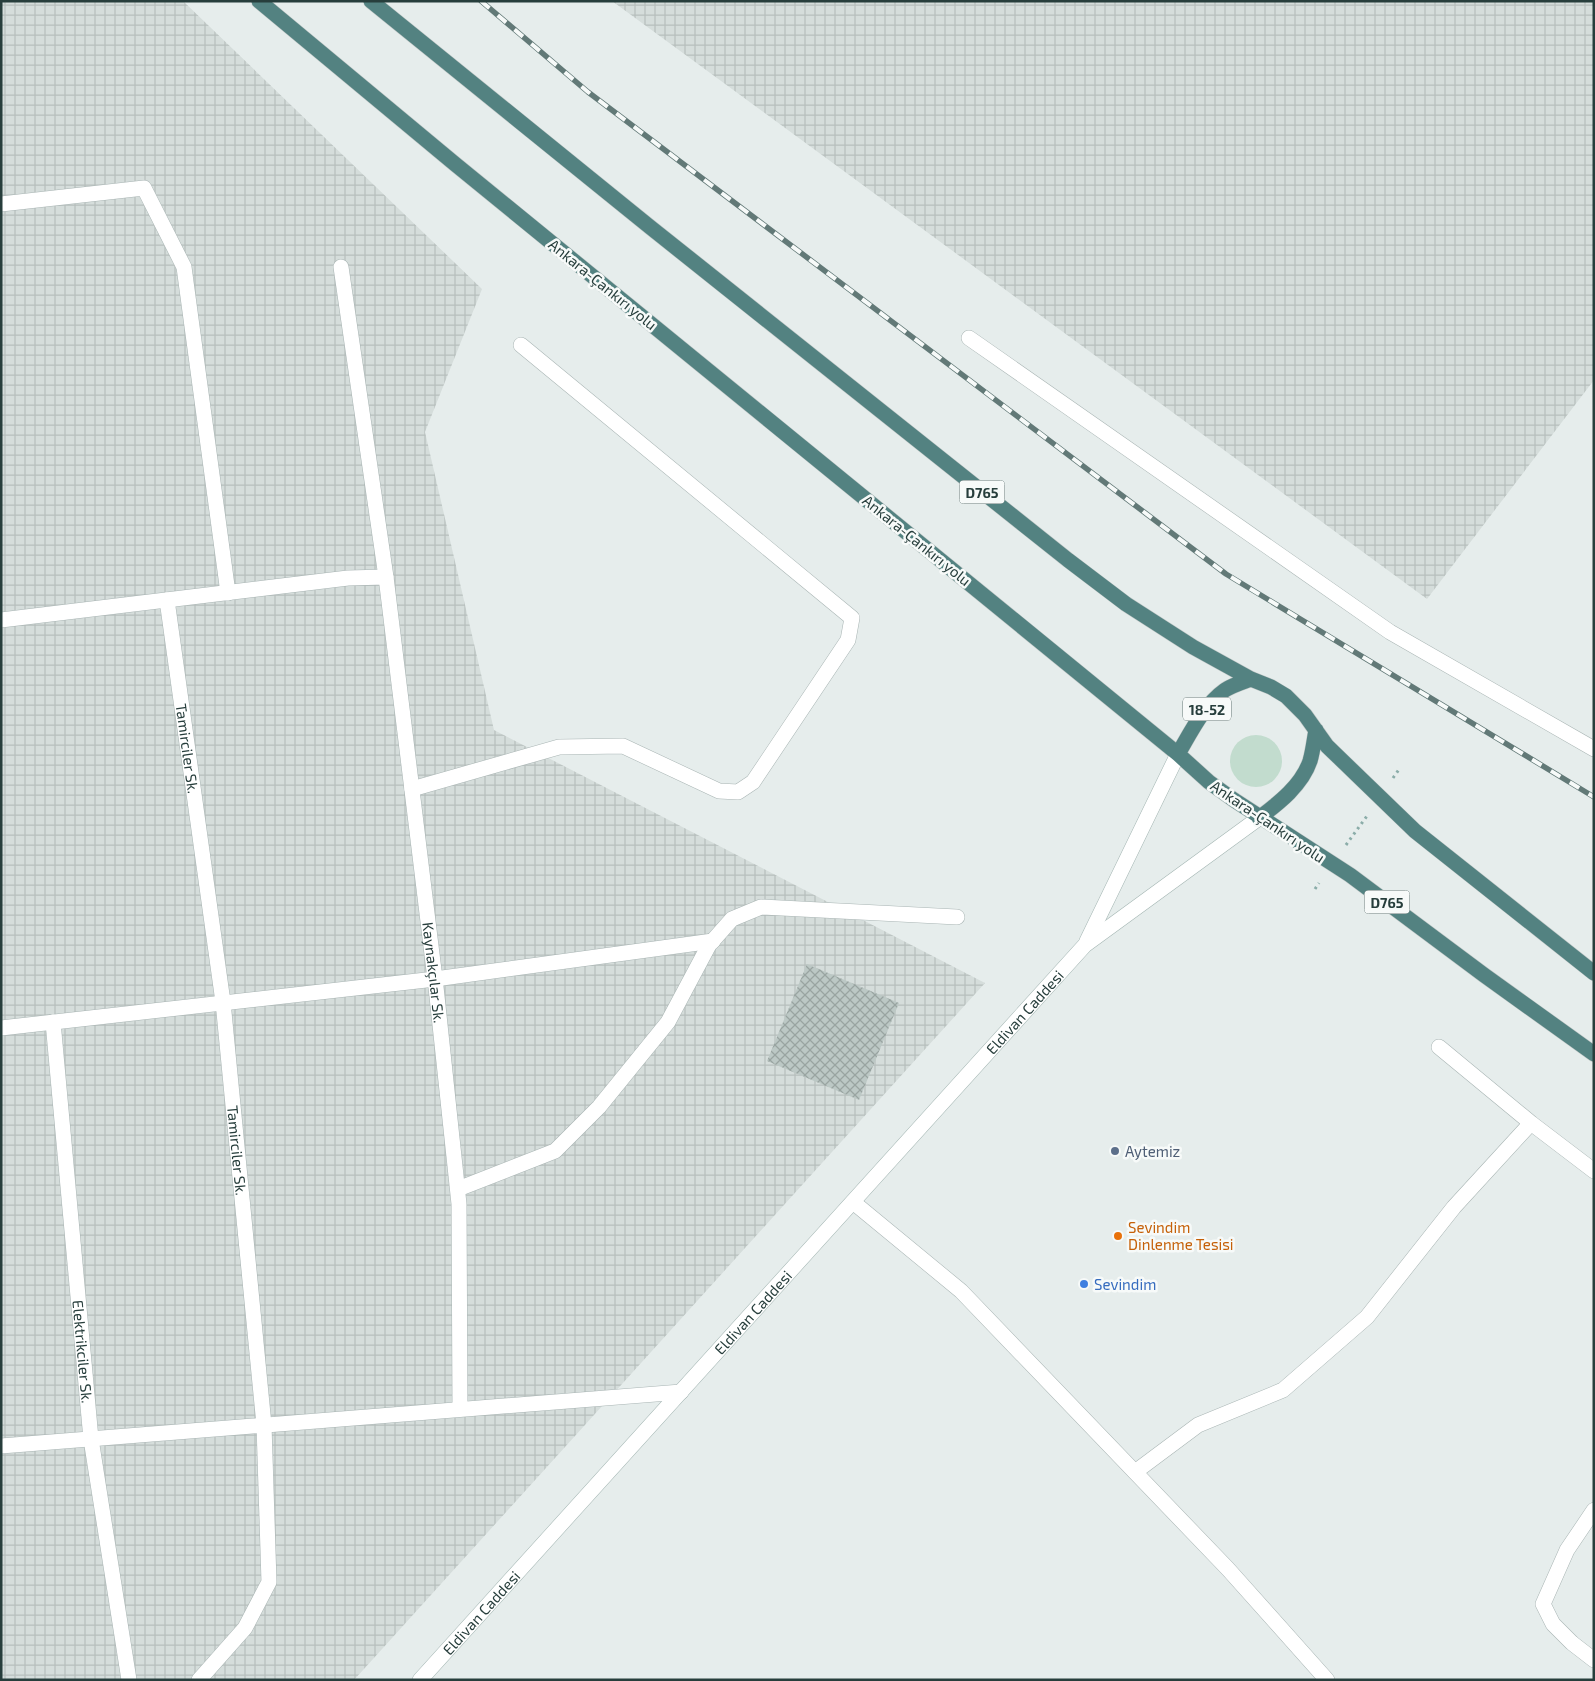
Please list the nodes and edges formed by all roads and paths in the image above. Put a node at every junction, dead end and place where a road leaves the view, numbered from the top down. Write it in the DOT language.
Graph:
graph roads {
  1 [pos="259,1"];
  2 [pos="371,1"];
  3 [pos="1,204"];
  4 [pos="341,267"];
  5 [pos="969,338"];
  6 [pos="521,345"];
  7 [pos="386,576"];
  8 [pos="228,593"];
  9 [pos="166,600"];
  10 [pos="1,620"];
  11 [pos="1251,678"];
  12 [pos="1316,730"];
  13 [pos="1594,749"];
  14 [pos="1178,754"];
  15 [pos="1400,768"];
  16 [pos="412,789"];
  17 [pos="1379,798"];
  18 [pos="1259,818"];
  19 [pos="1332,864"];
  20 [pos="1314,889"];
  21 [pos="957,917"];
  22 [pos="713,941"];
  23 [pos="1085,945"];
  24 [pos="1594,973"];
  25 [pos="435,978"];
  26 [pos="223,1002"];
  27 [pos="53,1022"];
  28 [pos="1,1028"];
  29 [pos="1439,1047"];
  30 [pos="1594,1054"];
  31 [pos="1531,1123"];
  32 [pos="1594,1171"];
  33 [pos="458,1189"];
  34 [pos="853,1202"];
  35 [pos="681,1392"];
  36 [pos="460,1409"];
  37 [pos="264,1425"];
  38 [pos="91,1439"];
  39 [pos="1,1446"];
  40 [pos="1135,1472"];
  41 [pos="1594,1510"];
  42 [pos="1594,1660"];
  43 [pos="129,1680"];
  44 [pos="199,1680"];
  45 [pos="420,1680"];
  46 [pos="1327,1680"];
  1 -- 14 [label="highway, Ankara-Çankırı yolu / D765"];
  2 -- 11 [label="highway, D765"];
  3 -- 8 [label="street"];
  4 -- 7 [label="street, Kaynakçılar Sk."];
  5 -- 13 [label="street"];
  6 -- 16 [label="street"];
  7 -- 8 [label="street"];
  7 -- 16 [label="street, Kaynakçılar Sk."];
  8 -- 9 [label="street"];
  9 -- 10 [label="street"];
  9 -- 26 [label="street, Tamirciler Sk."];
  11 -- 12 [label="highway, D765"];
  11 -- 14 [label="highway, 18-52"];
  12 -- 17 [label="highway, D765"];
  12 -- 18 [label="highway"];
  14 -- 18 [label="highway, Ankara-Çankırı yolu / D765"];
  14 -- 23 [label="street, 18-52"];
  15 -- 17 [label="path"];
  16 -- 25 [label="street, Kaynakçılar Sk."];
  17 -- 19 [label="path"];
  17 -- 24 [label="highway, D765"];
  18 -- 19 [label="highway, Ankara-Çankırı yolu / D765"];
  18 -- 23 [label="street, 18-52"];
  19 -- 20 [label="path"];
  19 -- 30 [label="highway, Ankara-Çankırı yolu / D765"];
  21 -- 22 [label="street"];
  22 -- 25 [label="street"];
  22 -- 33 [label="street"];
  23 -- 34 [label="street, Eldivan Caddesi / 18-52"];
  25 -- 26 [label="street"];
  25 -- 33 [label="street, Kaynakçılar Sk."];
  26 -- 27 [label="street"];
  26 -- 37 [label="street, Tamirciler Sk."];
  27 -- 28 [label="street"];
  27 -- 38 [label="street, Elektrikciler Sk."];
  29 -- 31 [label="street"];
  31 -- 32 [label="street"];
  31 -- 40 [label="street"];
  33 -- 36 [label="street, Kaynakçılar Sk."];
  34 -- 35 [label="street, Eldivan Caddesi / 18-52"];
  34 -- 40 [label="street"];
  35 -- 36 [label="street"];
  35 -- 45 [label="street, Eldivan Caddesi / 18-52"];
  36 -- 37 [label="street"];
  37 -- 38 [label="street"];
  37 -- 44 [label="street, Tamirciler Sk."];
  38 -- 39 [label="street"];
  38 -- 43 [label="street, Elektrikciler Sk."];
  40 -- 46 [label="street"];
  41 -- 42 [label="street"];
}
